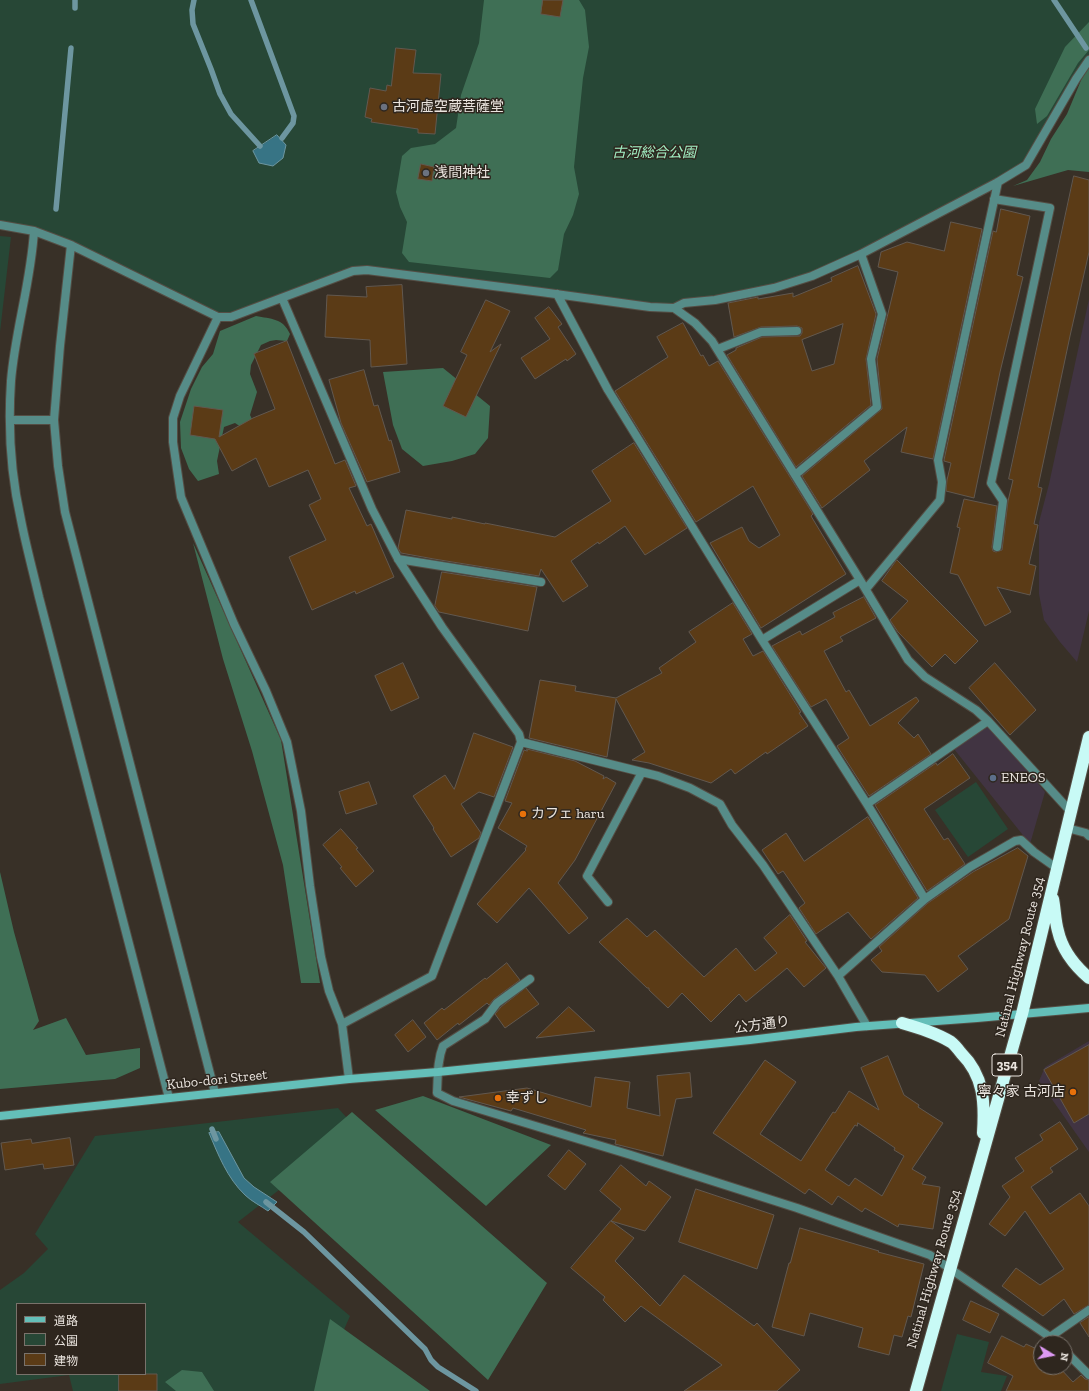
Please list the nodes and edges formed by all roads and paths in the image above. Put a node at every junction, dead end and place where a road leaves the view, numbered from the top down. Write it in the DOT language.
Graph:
graph roads {
  1 [pos="1089,60"];
  2 [pos="998,182"];
  3 [pos="994,199"];
  4 [pos="0,225"];
  5 [pos="34,232"];
  6 [pos="71,245"];
  7 [pos="861,254"];
  8 [pos="557,294"];
  9 [pos="282,298"];
  10 [pos="674,308"];
  11 [pos="218,316"];
  12 [pos="797,331"];
  13 [pos="718,349"];
  14 [pos="10,420"];
  15 [pos="54,420"];
  16 [pos="795,475"];
  17 [pos="997,547"];
  18 [pos="398,559"];
  19 [pos="860,580"];
  20 [pos="541,582"];
  21 [pos="866,589"];
  22 [pos="762,640"];
  23 [pos="988,721"];
  24 [pos="1089,737"];
  25 [pos="521,742"];
  26 [pos="642,772"];
  27 [pos="867,804"];
  28 [pos="1071,812"];
  29 [pos="1067,828"];
  30 [pos="1088,833"];
  31 [pos="1058,869"];
  32 [pos="1052,892"];
  33 [pos="925,900"];
  34 [pos="608,902"];
  35 [pos="838,976"];
  36 [pos="1089,978"];
  37 [pos="530,980"];
  38 [pos="1089,1008"];
  39 [pos="1022,1014"];
  40 [pos="902,1023"];
  41 [pos="342,1024"];
  42 [pos="867,1026"];
  43 [pos="438,1072"];
  44 [pos="349,1079"];
  45 [pos="215,1093"];
  46 [pos="169,1098"];
  47 [pos="0,1116"];
  48 [pos="982,1156"];
  49 [pos="950,1268"];
  50 [pos="1089,1310"];
  51 [pos="1047,1335"];
  52 [pos="1053,1335"];
  53 [pos="1073,1359"];
  54 [pos="1089,1375"];
  55 [pos="916,1391"];
  1 -- 2 [label="street"];
  2 -- 3 [label="street"];
  2 -- 7 [label="street"];
  3 -- 17 [label="street"];
  3 -- 21 [label="street"];
  4 -- 5 [label="street"];
  5 -- 6 [label="street"];
  5 -- 14 [label="street"];
  6 -- 11 [label="street"];
  6 -- 15 [label="street"];
  7 -- 10 [label="street"];
  7 -- 16 [label="street"];
  8 -- 9 [label="street"];
  8 -- 10 [label="street"];
  8 -- 22 [label="street"];
  9 -- 11 [label="street"];
  9 -- 18 [label="street"];
  10 -- 13 [label="street"];
  11 -- 41 [label="street"];
  12 -- 13 [label="street"];
  13 -- 16 [label="street"];
  14 -- 15 [label="street"];
  14 -- 46 [label="street"];
  15 -- 45 [label="street"];
  16 -- 19 [label="street"];
  18 -- 20 [label="street"];
  18 -- 25 [label="street"];
  19 -- 21 [label="street"];
  19 -- 22 [label="street"];
  21 -- 23 [label="street"];
  22 -- 27 [label="street"];
  23 -- 27 [label="street"];
  23 -- 28 [label="street"];
  24 -- 28 [label="highway, Natinal Highway Route 354 / 354"];
  25 -- 26 [label="street"];
  25 -- 41 [label="street"];
  26 -- 34 [label="street"];
  26 -- 35 [label="street"];
  27 -- 33 [label="street"];
  28 -- 29 [label="highway, Natinal Highway Route 354 / 354"];
  29 -- 30 [label="street"];
  29 -- 31 [label="highway, Natinal Highway Route 354 / 354"];
  31 -- 32 [label="highway, Natinal Highway Route 354 / 354"];
  31 -- 33 [label="street"];
  32 -- 36 [label="highway"];
  32 -- 39 [label="highway, Natinal Highway Route 354 / 354"];
  33 -- 35 [label="street"];
  35 -- 42 [label="street"];
  37 -- 43 [label="street"];
  38 -- 39 [label="street, 公方通り"];
  39 -- 40 [label="street, 公方通り"];
  39 -- 48 [label="highway, Natinal Highway Route 354 / 354"];
  40 -- 42 [label="street, 公方通り"];
  40 -- 48 [label="highway"];
  41 -- 44 [label="street"];
  42 -- 43 [label="street, 公方通り"];
  43 -- 44 [label="street, Kubo-dori Street"];
  43 -- 49 [label="street"];
  44 -- 45 [label="street, Kubo-dori Street"];
  45 -- 46 [label="street, Kubo-dori Street"];
  46 -- 47 [label="street, Kubo-dori Street"];
  48 -- 49 [label="highway, Natinal Highway Route 354 / 354"];
  49 -- 51 [label="street"];
  49 -- 55 [label="highway, Natinal Highway Route 354 / 354"];
  50 -- 52 [label="street"];
  53 -- 54 [label="street"];
}
